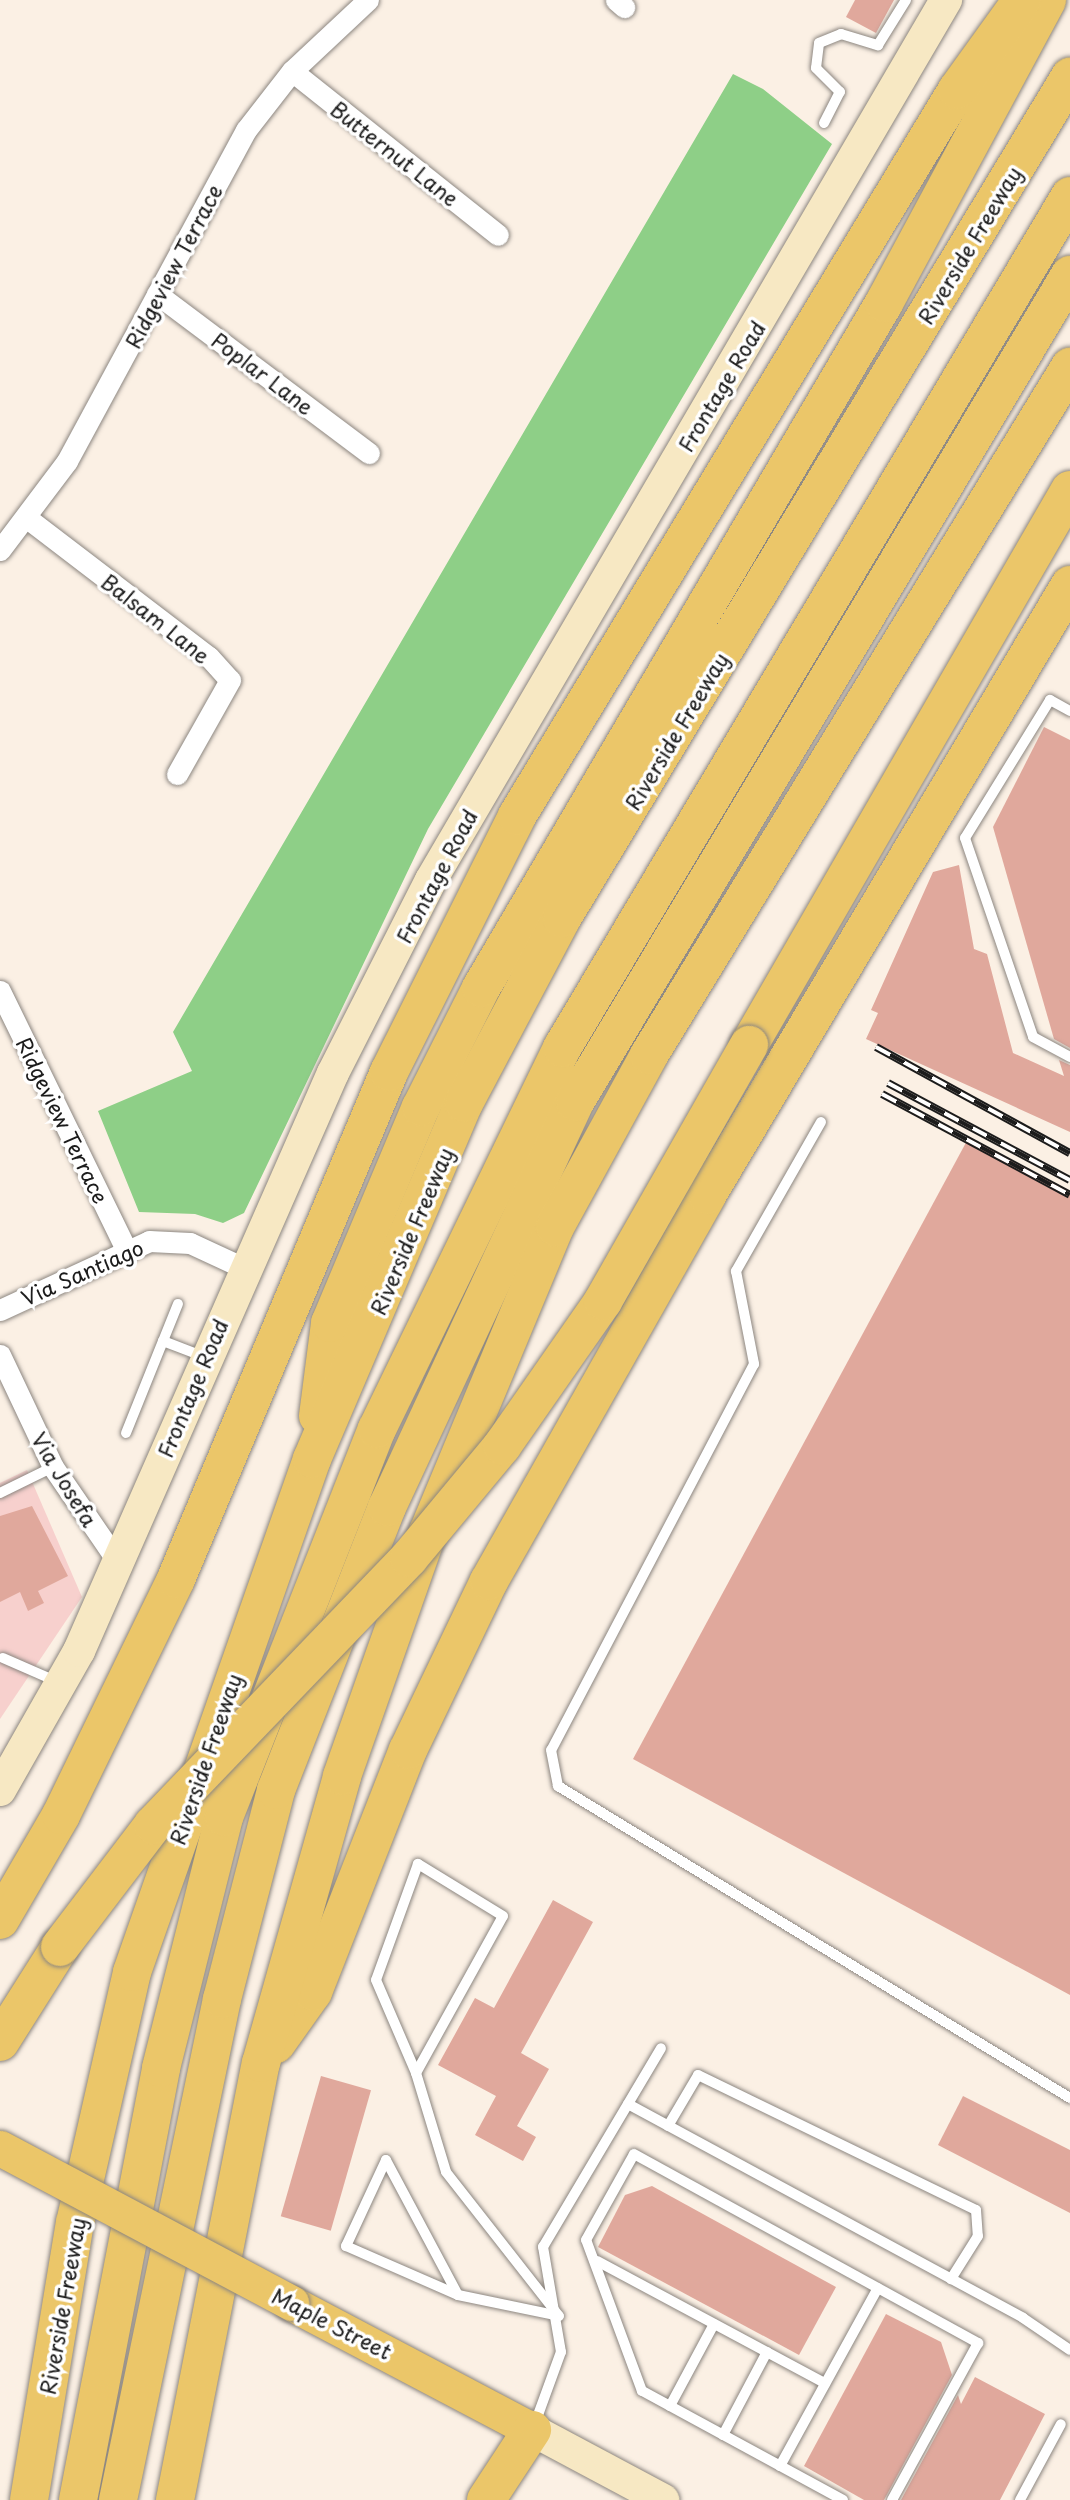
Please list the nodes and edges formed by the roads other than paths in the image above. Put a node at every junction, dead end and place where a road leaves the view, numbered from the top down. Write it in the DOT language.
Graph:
graph roads {
  1 [pos="368,0"];
  2 [pos="906,0"];
  3 [pos="946,0"];
  4 [pos="1022,0"];
  5 [pos="1047,0"];
  6 [pos="292,71"];
  7 [pos="1070,77"];
  8 [pos="824,123"];
  9 [pos="1070,196"];
  10 [pos="498,234"];
  11 [pos="1070,275"];
  12 [pos="157,294"];
  13 [pos="1070,367"];
  14 [pos="369,453"];
  15 [pos="1070,490"];
  16 [pos="27,518"];
  17 [pos="0,550"];
  18 [pos="1070,585"];
  19 [pos="1070,711"];
  20 [pos="177,774"];
  21 [pos="0,991"];
  22 [pos="1070,1057"];
  23 [pos="821,1122"];
  24 [pos="126,1249"];
  25 [pos="244,1268"];
  26 [pos="178,1304"];
  27 [pos="0,1310"];
  28 [pos="163,1340"];
  29 [pos="0,1355"];
  30 [pos="205,1357"];
  31 [pos="126,1433"];
  32 [pos="312,1459"];
  33 [pos="53,1467"];
  34 [pos="0,1493"];
  35 [pos="118,1562"];
  36 [pos="3,1658"];
  37 [pos="61,1684"];
  38 [pos="0,1790"];
  39 [pos="0,1920"];
  40 [pos="0,2042"];
  41 [pos="661,2048"];
  42 [pos="261,2063"];
  43 [pos="416,2073"];
  44 [pos="1070,2098"];
  45 [pos="628,2104"];
  46 [pos="668,2126"];
  47 [pos="0,2148"];
  48 [pos="597,2261"];
  49 [pos="951,2279"];
  50 [pos="878,2288"];
  51 [pos="458,2295"];
  52 [pos="559,2316"];
  53 [pos="714,2324"];
  54 [pos="1070,2350"];
  55 [pos="767,2352"];
  56 [pos="825,2383"];
  57 [pos="670,2406"];
  58 [pos="1060,2424"];
  59 [pos="532,2430"];
  60 [pos="723,2435"];
  61 [pos="780,2466"];
  62 [pos="29,2500"];
  63 [pos="78,2500"];
  64 [pos="118,2500"];
  65 [pos="175,2500"];
  66 [pos="486,2500"];
  67 [pos="663,2500"];
  68 [pos="843,2500"];
  69 [pos="892,2500"];
  70 [pos="1020,2500"];
  1 -- 6 [label="street, Ridgeview Terrace"];
  2 -- 8 [label="lane"];
  3 -- 25 [label="main road, Frontage Road"];
  4 -- 39 [label="highway"];
  5 -- 32 [label="highway"];
  6 -- 10 [label="street, Butternut Lane"];
  6 -- 12 [label="street, Ridgeview Terrace"];
  7 -- 32 [label="highway, Riverside Freeway"];
  9 -- 63 [label="highway"];
  11 -- 64 [label="highway"];
  12 -- 14 [label="street, Poplar Lane"];
  12 -- 16 [label="street, Ridgeview Terrace"];
  13 -- 42 [label="highway"];
  15 -- 40 [label="highway, bridge"];
  16 -- 17 [label="street, Ridgeview Terrace"];
  16 -- 20 [label="street, Balsam Lane"];
  18 -- 42 [label="highway"];
  19 -- 22 [label="lane"];
  21 -- 24 [label="street, Ridgeview Terrace"];
  23 -- 44 [label="lane"];
  24 -- 25 [label="street, Via Santiago"];
  24 -- 27 [label="street, Via Santiago"];
  25 -- 30 [label="main road, Frontage Road"];
  26 -- 28 [label="lane"];
  28 -- 30 [label="lane"];
  28 -- 31 [label="lane"];
  29 -- 33 [label="street, Via Josefa"];
  30 -- 35 [label="main road, Frontage Road"];
  32 -- 62 [label="highway, Riverside Freeway"];
  33 -- 34 [label="lane"];
  33 -- 35 [label="street, Via Josefa"];
  35 -- 37 [label="main road, Frontage Road"];
  36 -- 37 [label="lane"];
  37 -- 38 [label="main road, Frontage Road"];
  41 -- 45 [label="lane"];
  42 -- 65 [label="highway"];
  43 -- 43 [label="lane"];
  43 -- 52 [label="lane"];
  45 -- 46 [label="lane"];
  45 -- 52 [label="lane"];
  46 -- 49 [label="lane"];
  46 -- 49 [label="lane"];
  47 -- 59 [label="main road, Maple Street, bridge"];
  48 -- 50 [label="lane"];
  48 -- 53 [label="lane"];
  48 -- 57 [label="lane"];
  49 -- 54 [label="lane"];
  50 -- 56 [label="lane"];
  50 -- 69 [label="lane"];
  51 -- 51 [label="lane"];
  51 -- 52 [label="lane"];
  52 -- 59 [label="lane"];
  53 -- 55 [label="lane"];
  53 -- 57 [label="lane"];
  55 -- 56 [label="lane"];
  55 -- 60 [label="lane"];
  56 -- 61 [label="lane"];
  57 -- 60 [label="lane"];
  58 -- 70 [label="lane"];
  59 -- 66 [label="highway"];
  59 -- 67 [label="main road, Maple Street"];
  60 -- 61 [label="lane"];
  61 -- 68 [label="lane"];
}
